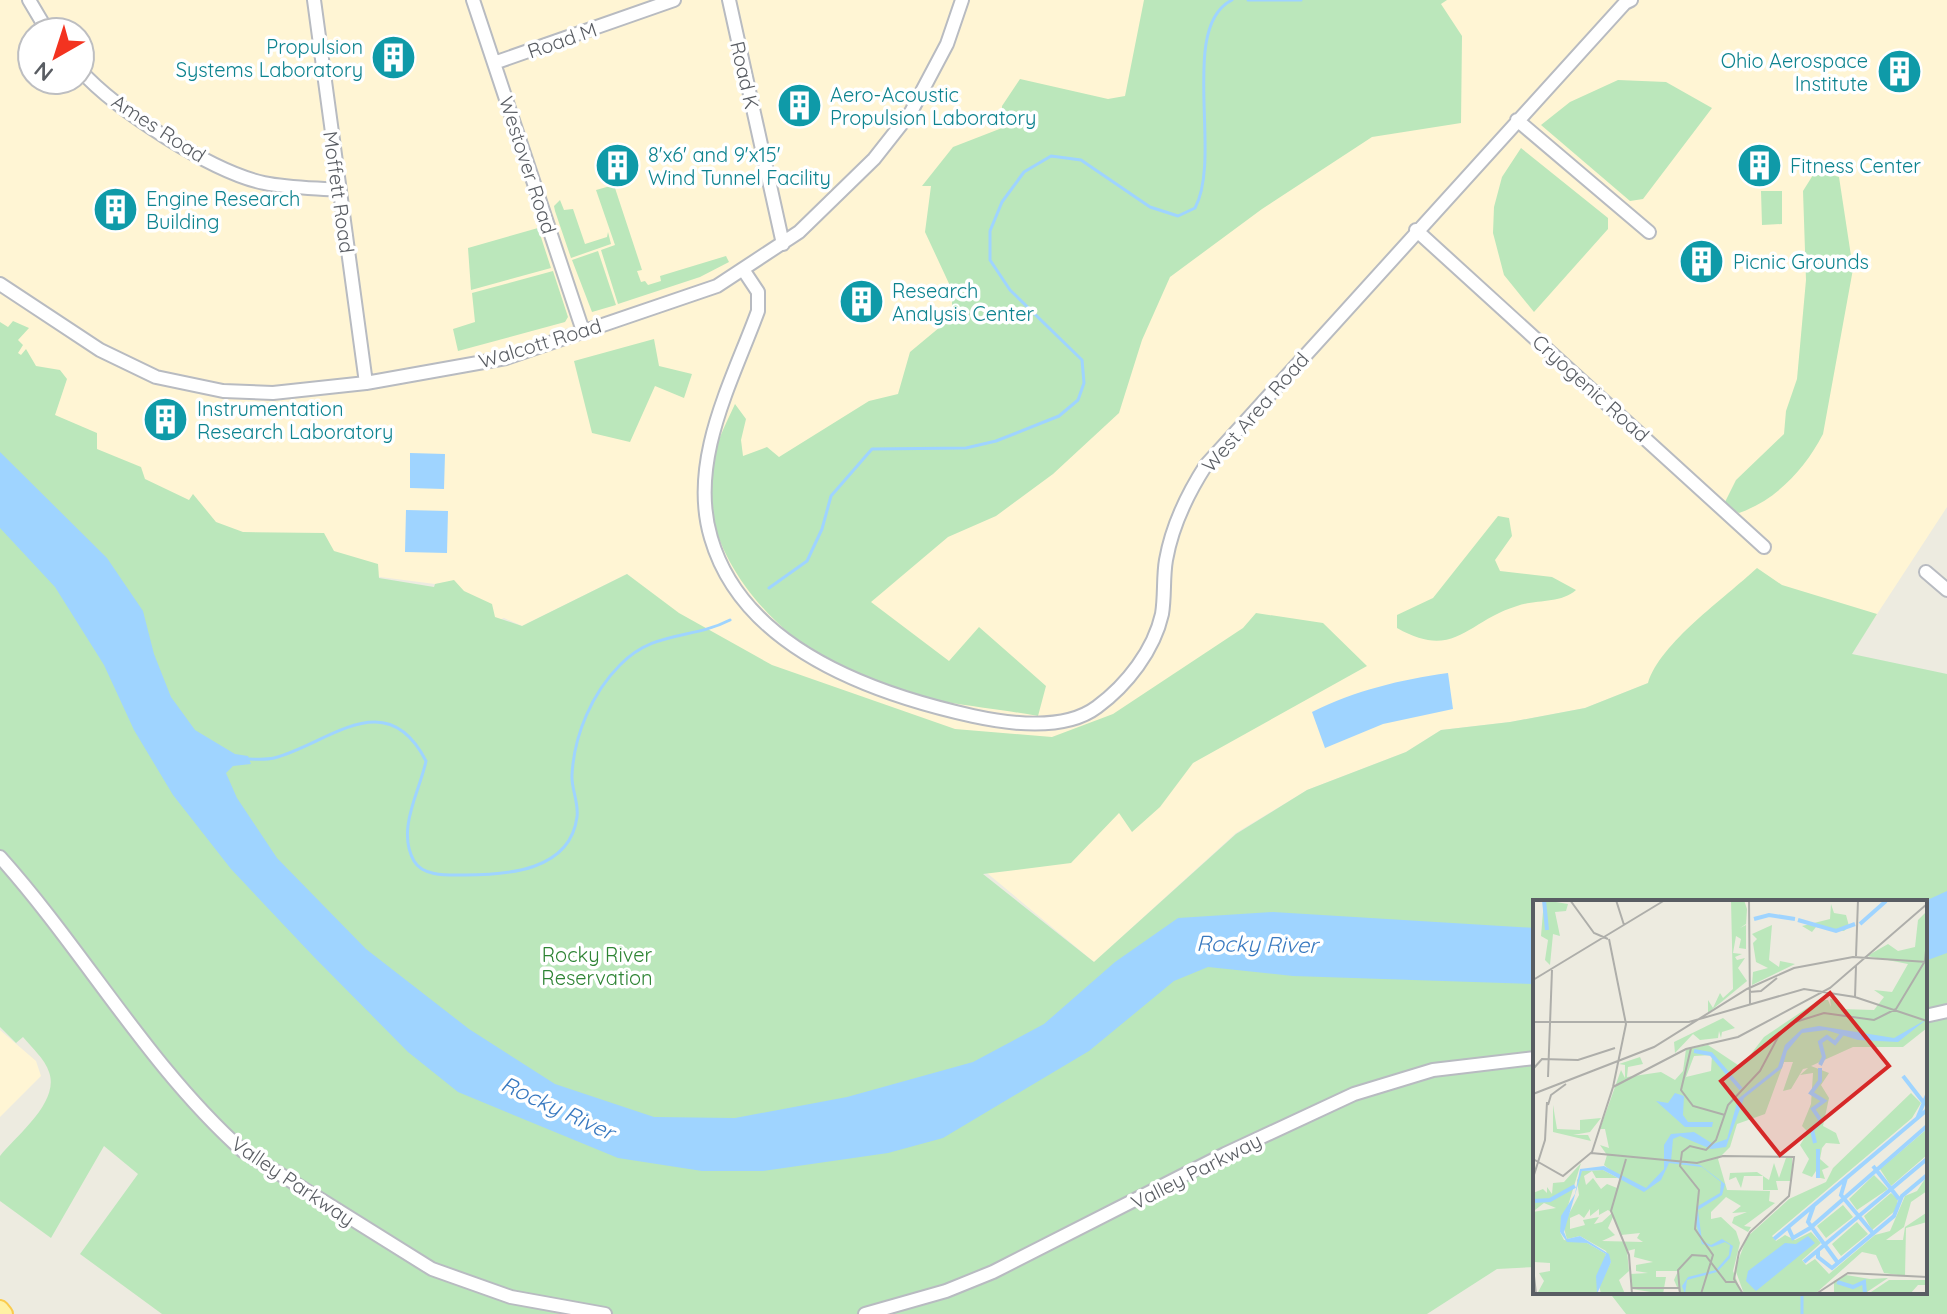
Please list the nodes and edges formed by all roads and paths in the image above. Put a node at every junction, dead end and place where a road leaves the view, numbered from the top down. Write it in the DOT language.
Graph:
graph roads {
  1 [pos="314,0"];
  2 [pos="473,0"];
  3 [pos="674,0"];
  4 [pos="729,0"];
  5 [pos="962,0"];
  6 [pos="1631,0"];
  7 [pos="494,63"];
  8 [pos="96,86"];
  9 [pos="1517,120"];
  10 [pos="339,190"];
  11 [pos="1416,230"];
  12 [pos="1649,232"];
  13 [pos="783,244"];
  14 [pos="744,271"];
  15 [pos="0,284"];
  16 [pos="583,331"];
  17 [pos="366,383"];
  18 [pos="1764,547"];
  19 [pos="1926,572"];
  20 [pos="1947,590"];
  21 [pos="0,857"];
  22 [pos="1947,1011"];
  23 [pos="1927,1016"];
  24 [pos="1533,1058"];
  25 [pos="0,1309"];
  26 [pos="4,1314"];
  27 [pos="605,1314"];
  28 [pos="865,1314"];
  1 -- 10 [label="street, Moffett Road"];
  2 -- 7 [label="street, Westover Road"];
  3 -- 7 [label="street, Road M"];
  4 -- 13 [label="street, Road K"];
  5 -- 13 [label="street, Walcott Road"];
  6 -- 9 [label="street, West Area Road"];
  7 -- 16 [label="street, Westover Road"];
  8 -- 10 [label="street, Ames Road"];
  9 -- 11 [label="street, West Area Road"];
  9 -- 12 [label="street"];
  10 -- 17 [label="street, Moffett Road"];
  11 -- 14 [label="street, West Area Road"];
  11 -- 18 [label="street, Cryogenic Road"];
  13 -- 14 [label="street, Walcott Road"];
  14 -- 16 [label="street, Walcott Road"];
  15 -- 17 [label="street, Walcott Road"];
  16 -- 17 [label="street, Walcott Road"];
  19 -- 20 [label="street"];
  21 -- 27 [label="street, Valley Parkway"];
  22 -- 23 [label="street"];
  24 -- 28 [label="street, Valley Parkway"];
  25 -- 26 [label="main road"];
}
